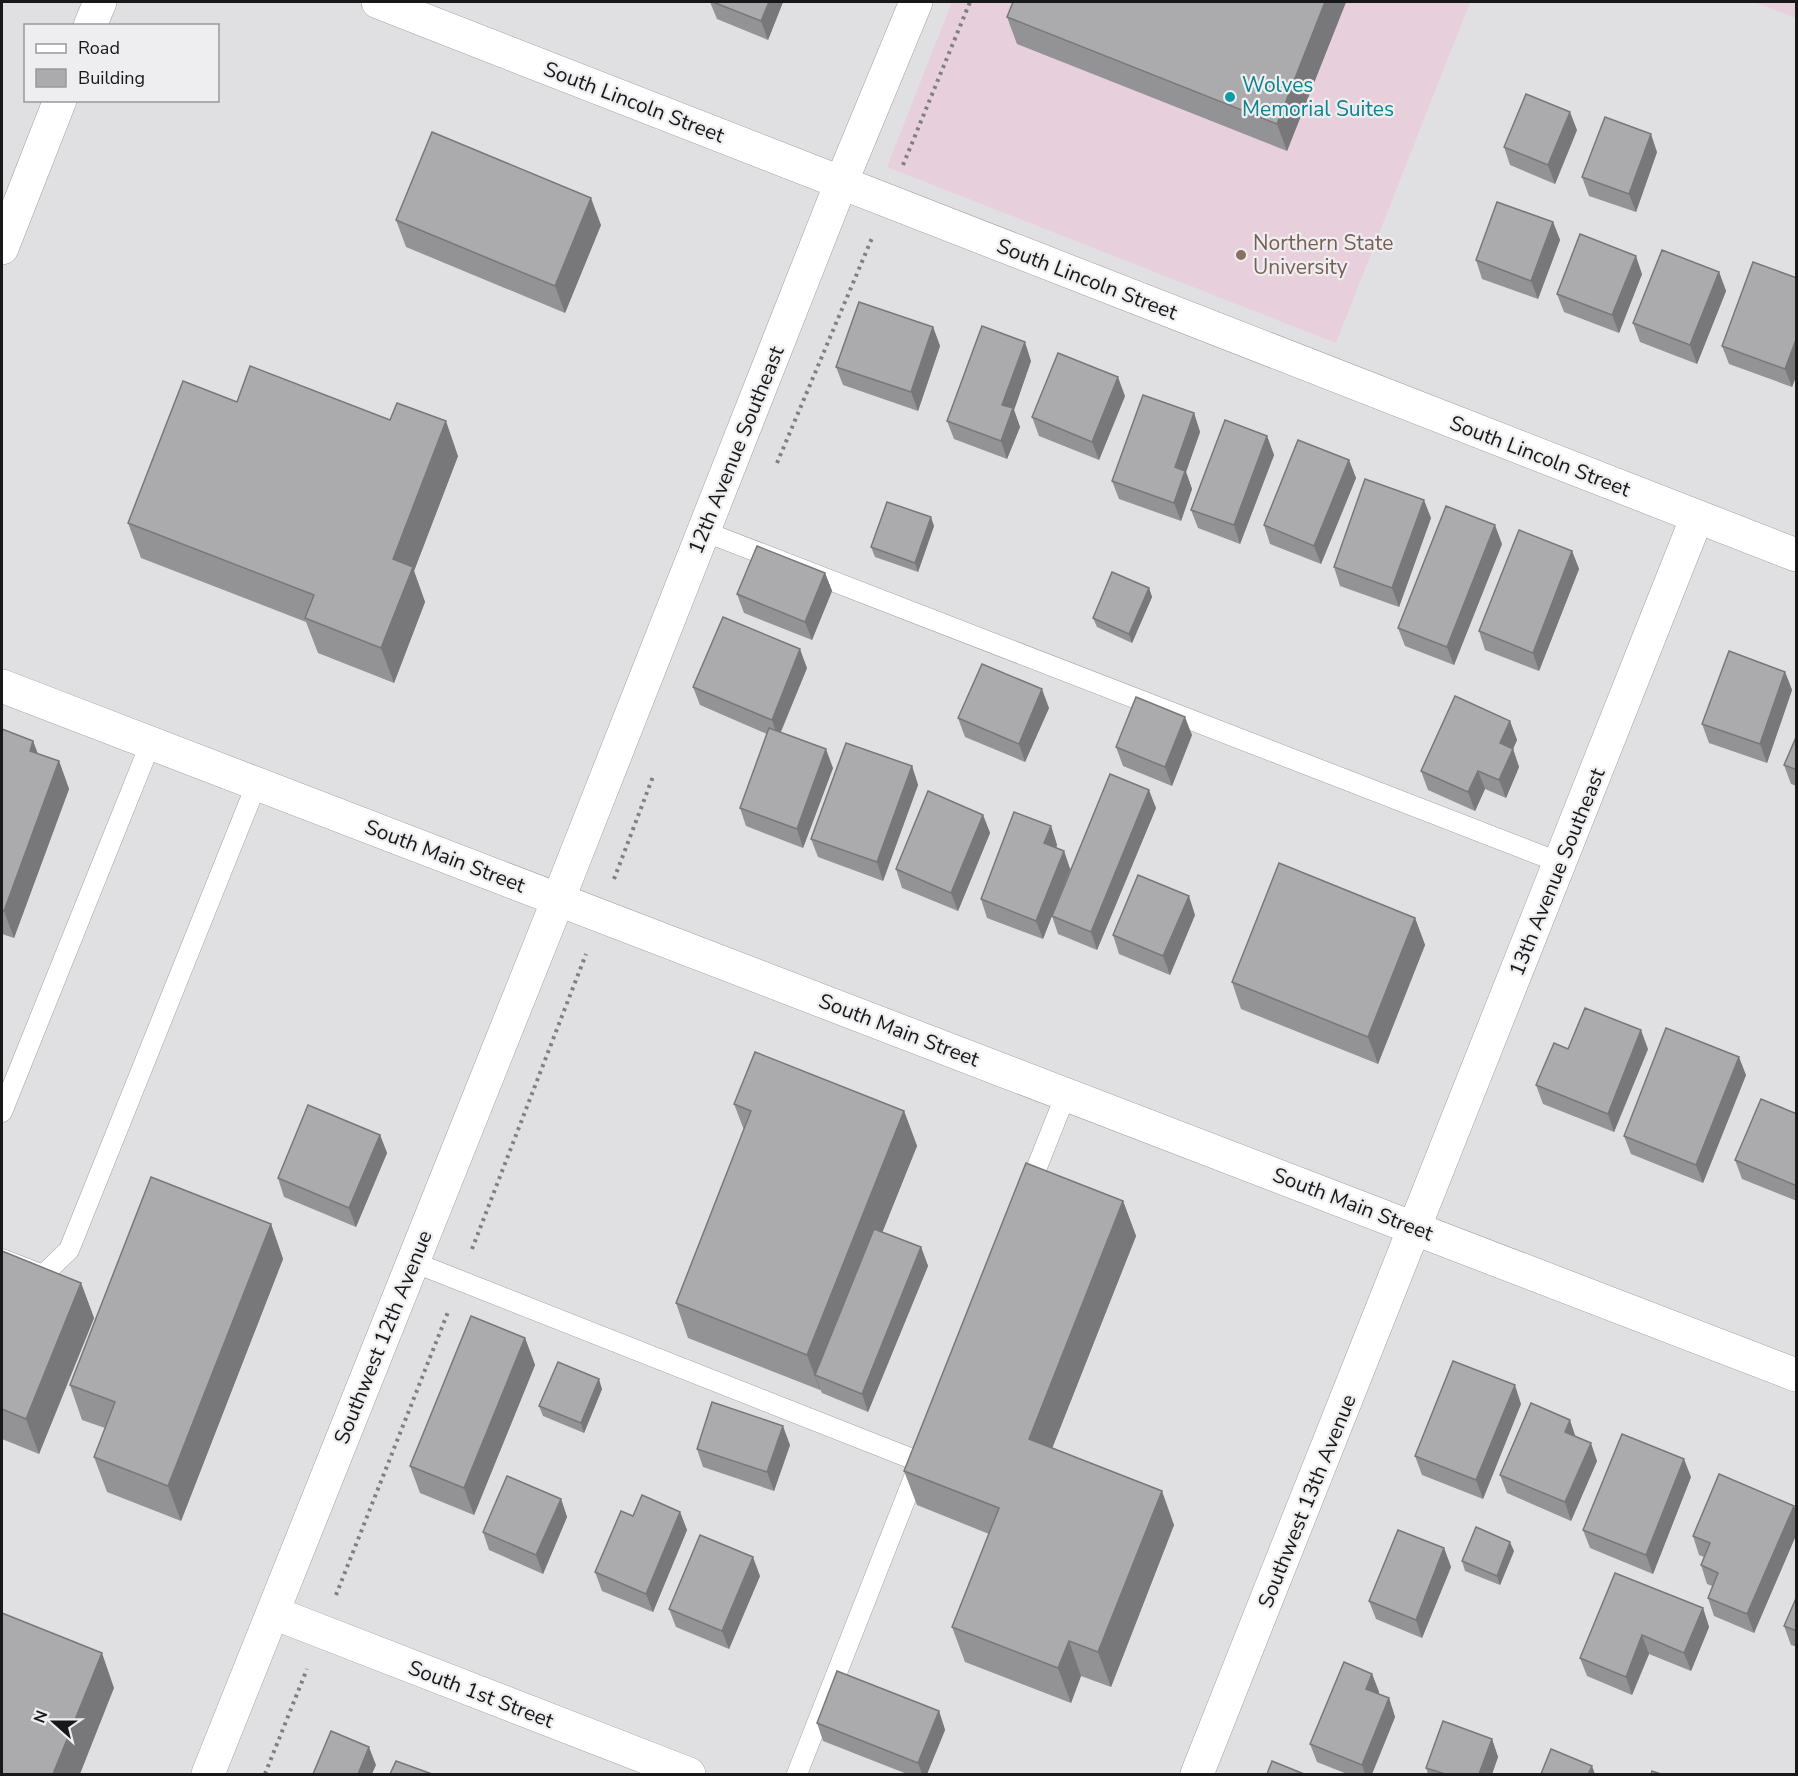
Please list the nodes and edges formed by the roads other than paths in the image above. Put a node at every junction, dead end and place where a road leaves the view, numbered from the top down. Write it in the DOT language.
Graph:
graph roads {
  1 [pos="100,2"];
  2 [pos="378,2"];
  3 [pos="916,2"];
  4 [pos="91,24"];
  5 [pos="59,102"];
  6 [pos="841,183"];
  7 [pos="2,248"];
  8 [pos="1697,517"];
  9 [pos="704,531"];
  10 [pos="1797,555"];
  11 [pos="2,686"];
  12 [pos="151,742"];
  13 [pos="257,783"];
  14 [pos="1561,863"];
  15 [pos="558,900"];
  16 [pos="1066,1094"];
  17 [pos="2,1112"];
  18 [pos="1022,1206"];
  19 [pos="1416,1228"];
  20 [pos="2,1259"];
  21 [pos="413,1262"];
  22 [pos="1797,1375"];
  23 [pos="929,1440"];
  24 [pos="920,1462"];
  25 [pos="274,1613"];
  26 [pos="208,1774"];
  27 [pos="689,1774"];
  28 [pos="796,1774"];
  29 [pos="1197,1774"];
  1 -- 4 [label="street"];
  2 -- 6 [label="street, South Lincoln Street"];
  3 -- 6 [label="street, 12th Avenue Southeast"];
  5 -- 7 [label="street"];
  6 -- 8 [label="street, South Lincoln Street"];
  6 -- 9 [label="street, 12th Avenue Southeast"];
  8 -- 10 [label="street, South Lincoln Street"];
  8 -- 14 [label="street, 13th Avenue Southeast"];
  9 -- 14 [label="lane"];
  9 -- 15 [label="street, 12th Avenue Southeast"];
  11 -- 12 [label="street, South Main Street"];
  12 -- 13 [label="street, South Main Street"];
  12 -- 17 [label="lane"];
  13 -- 15 [label="street, South Main Street"];
  13 -- 20 [label="lane"];
  14 -- 19 [label="street, 13th Avenue Southeast"];
  15 -- 16 [label="street, South Main Street"];
  15 -- 21 [label="street, Southwest 12th Avenue"];
  16 -- 18 [label="lane"];
  16 -- 19 [label="street, South Main Street"];
  19 -- 22 [label="street, South Main Street"];
  19 -- 29 [label="street, Southwest 13th Avenue"];
  21 -- 24 [label="lane"];
  21 -- 25 [label="street, Southwest 12th Avenue"];
  23 -- 24 [label="lane"];
  24 -- 28 [label="lane"];
  25 -- 26 [label="street, Southwest 12th Avenue"];
  25 -- 27 [label="street, South 1st Street"];
}
